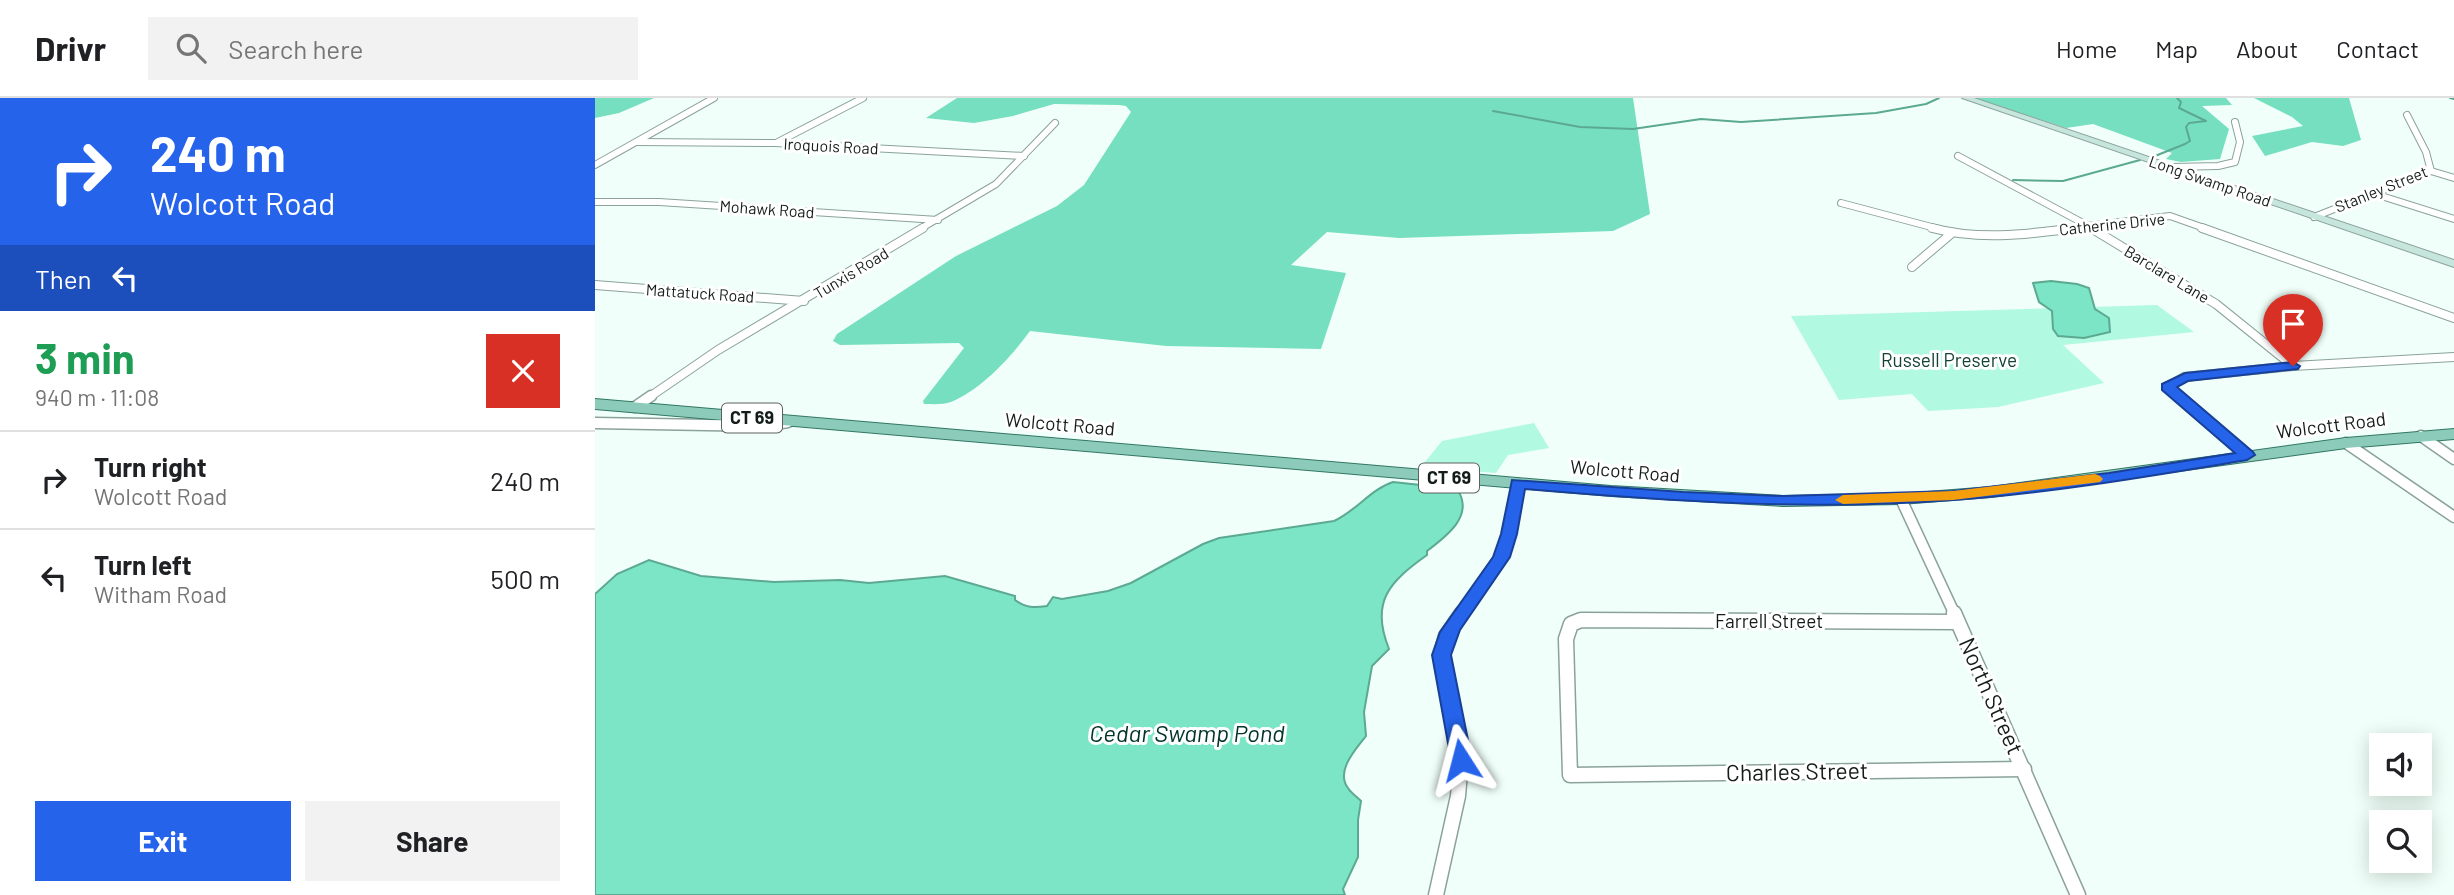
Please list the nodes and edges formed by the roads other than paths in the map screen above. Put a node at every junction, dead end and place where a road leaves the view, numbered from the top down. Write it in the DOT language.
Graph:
graph roads {
  1 [pos="713,98"];
  2 [pos="863,98"];
  3 [pos="1966,98"];
  4 [pos="2407,115"];
  5 [pos="2235,122"];
  6 [pos="1055,123"];
  7 [pos="637,142"];
  8 [pos="775,143"];
  9 [pos="1024,156"];
  10 [pos="1958,156"];
  11 [pos="595,165"];
  12 [pos="2173,167"];
  13 [pos="2431,171"];
  14 [pos="2454,178"];
  15 [pos="2372,194"];
  16 [pos="595,202"];
  17 [pos="1841,203"];
  18 [pos="2313,216"];
  19 [pos="2454,219"];
  20 [pos="938,220"];
  21 [pos="2086,226"];
  22 [pos="1952,233"];
  23 [pos="2454,264"];
  24 [pos="1912,267"];
  25 [pos="595,285"];
  26 [pos="804,301"];
  27 [pos="2454,318"];
  28 [pos="2454,357"];
  29 [pos="2293,366"];
  30 [pos="595,404"];
  31 [pos="635,407"];
  32 [pos="791,422"];
  33 [pos="595,423"];
  34 [pos="2454,434"];
  35 [pos="2421,436"];
  36 [pos="2346,443"];
  37 [pos="2247,455"];
  38 [pos="2454,459"];
  39 [pos="1518,484"];
  40 [pos="1901,499"];
  41 [pos="2454,517"];
  42 [pos="1957,622"];
  43 [pos="2024,769"];
  44 [pos="1570,775"];
  45 [pos="1436,895"];
  46 [pos="2078,895"];
  1 -- 7 [label="street"];
  2 -- 8 [label="street"];
  3 -- 12 [label="main road, Long Swamp Road"];
  4 -- 13 [label="street, Stanley Street"];
  5 -- 12 [label="street"];
  6 -- 9 [label="street, Tunxis Road"];
  7 -- 8 [label="street, Iroquois Road"];
  7 -- 11 [label="street"];
  8 -- 9 [label="street, Iroquois Road"];
  9 -- 20 [label="street, Tunxis Road"];
  10 -- 21 [label="street, Barclare Lane"];
  12 -- 18 [label="main road, Long Swamp Road"];
  13 -- 14 [label="street"];
  13 -- 15 [label="street, Stanley Street"];
  15 -- 18 [label="street, Stanley Street"];
  15 -- 19 [label="street"];
  16 -- 20 [label="street, Mohawk Road"];
  17 -- 22 [label="street, Catherine Drive"];
  18 -- 23 [label="main road, Long Swamp Road"];
  20 -- 26 [label="street, Tunxis Road"];
  21 -- 22 [label="street, Catherine Drive"];
  21 -- 27 [label="street, Catherine Drive"];
  21 -- 29 [label="street, Barclare Lane"];
  22 -- 24 [label="street"];
  25 -- 26 [label="street, Mattatuck Road"];
  26 -- 31 [label="street, Tunxis Road"];
  28 -- 29 [label="street"];
  29 -- 37 [label="street"];
  30 -- 31 [label="main road, Wolcott Road / CT 69"];
  31 -- 32 [label="main road, Wolcott Road / CT 69"];
  32 -- 33 [label="street, Wolcott Road"];
  32 -- 39 [label="main road, Wolcott Road / CT 69"];
  34 -- 35 [label="main road, Wolcott Road / CT 69"];
  35 -- 36 [label="main road, Wolcott Road / CT 69"];
  35 -- 38 [label="street"];
  36 -- 37 [label="main road, Wolcott Road / CT 69"];
  36 -- 41 [label="street"];
  37 -- 40 [label="main road, Wolcott Road / CT 69"];
  39 -- 40 [label="main road, Wolcott Road / CT 69"];
  39 -- 45 [label="street"];
  40 -- 42 [label="street, North Street"];
  42 -- 43 [label="street, North Street"];
  42 -- 44 [label="street, Farrell Street"];
  43 -- 44 [label="street, Charles Street"];
  43 -- 46 [label="street, North Street"];
}
